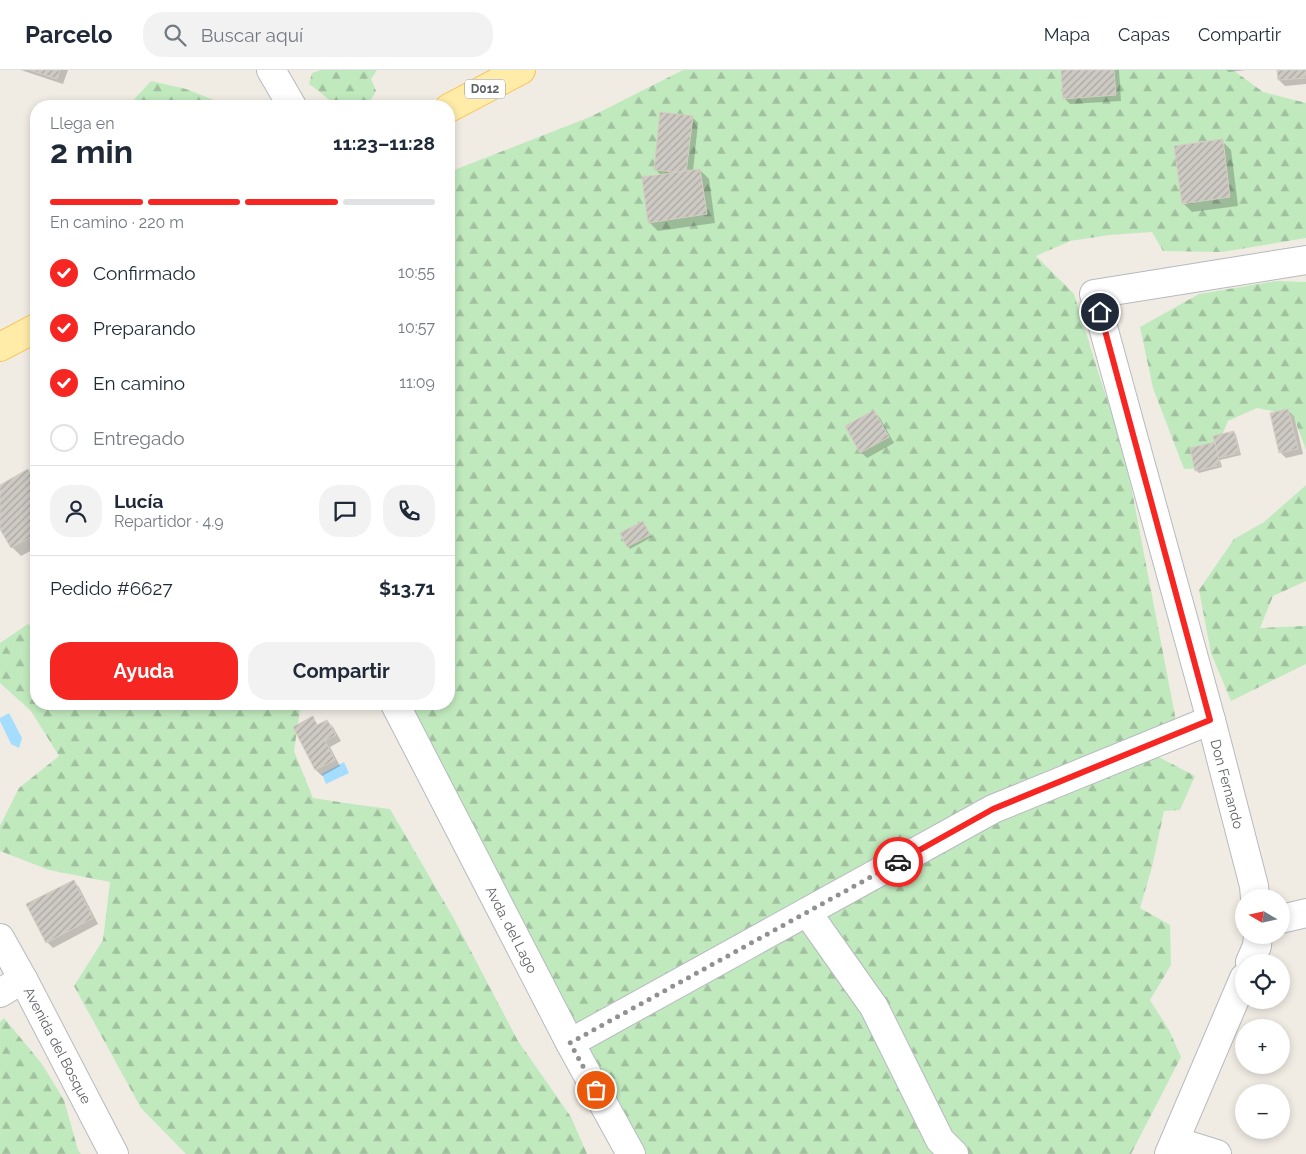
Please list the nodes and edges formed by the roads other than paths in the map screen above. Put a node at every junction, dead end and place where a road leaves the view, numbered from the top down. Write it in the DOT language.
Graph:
graph roads {
  1 [pos="271,70"];
  2 [pos="521,70"];
  3 [pos="288,100"];
  4 [pos="455,105"];
  5 [pos="1306,260"];
  6 [pos="30,331"];
  7 [pos="0,347"];
  8 [pos="398,710"];
  9 [pos="1210,720"];
  10 [pos="1254,889"];
  11 [pos="807,912"];
  12 [pos="1306,913"];
  13 [pos="1290,917"];
  14 [pos="0,938"];
  15 [pos="23,979"];
  16 [pos="0,993"];
  17 [pos="1235,999"];
  18 [pos="570,1043"];
  19 [pos="1172,1147"];
  20 [pos="114,1154"];
  21 [pos="631,1154"];
  22 [pos="954,1154"];
  23 [pos="1217,1154"];
  1 -- 3 [label="street"];
  2 -- 4 [label="main road, D012"];
  5 -- 9 [label="street, Don Fernando"];
  6 -- 7 [label="main road"];
  8 -- 18 [label="street, Avda. del Lago"];
  9 -- 10 [label="street, Don Fernando"];
  9 -- 11 [label="street"];
  11 -- 18 [label="street"];
  11 -- 22 [label="street"];
  12 -- 13 [label="street"];
  14 -- 15 [label="street, Avenida del Bosque"];
  15 -- 16 [label="street"];
  15 -- 20 [label="street, Avenida del Bosque"];
  17 -- 19 [label="street"];
  18 -- 21 [label="street, Avda. del Lago"];
  19 -- 23 [label="street"];
}
